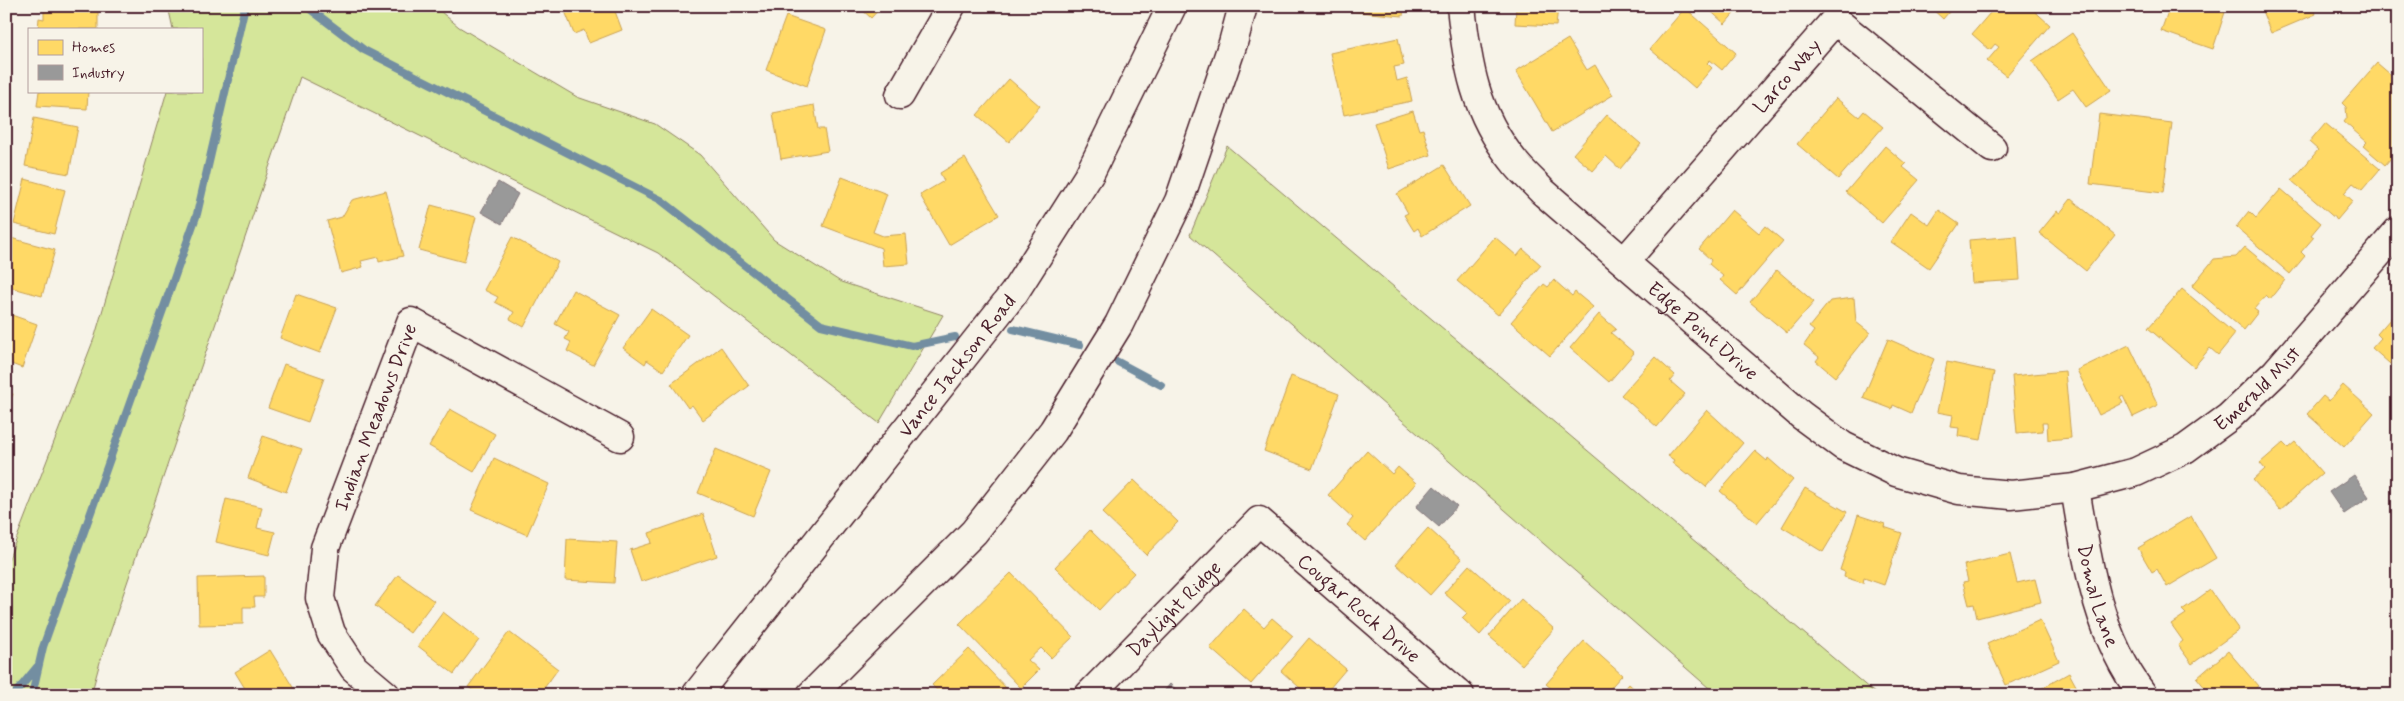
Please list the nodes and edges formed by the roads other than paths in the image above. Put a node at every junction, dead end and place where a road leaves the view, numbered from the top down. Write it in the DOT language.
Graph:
graph roads {
  1 [pos="951,6"];
  2 [pos="1172,6"];
  3 [pos="1243,6"];
  4 [pos="1461,6"];
  5 [pos="900,95"];
  6 [pos="1992,148"];
  7 [pos="2398,231"];
  8 [pos="1625,261"];
  9 [pos="620,437"];
  10 [pos="2075,488"];
  11 [pos="1259,522"];
  12 [pos="386,695"];
  13 [pos="696,695"];
  14 [pos="811,695"];
  15 [pos="1089,695"];
  16 [pos="1460,695"];
  17 [pos="2143,695"];
  1 -- 5 [label="street"];
  2 -- 13 [label="street, Vance Jackson Road"];
  3 -- 14 [label="street"];
  4 -- 8 [label="street, Edge Point Drive"];
  6 -- 8 [label="street, Larco Way"];
  7 -- 10 [label="street, Emerald Mist"];
  8 -- 10 [label="street, Edge Point Drive"];
  9 -- 12 [label="street, Indian Meadows Drive"];
  10 -- 17 [label="street, Domal Lane"];
  11 -- 15 [label="street, Daylight Ridge"];
  11 -- 16 [label="street, Cougar Rock Drive"];
}
